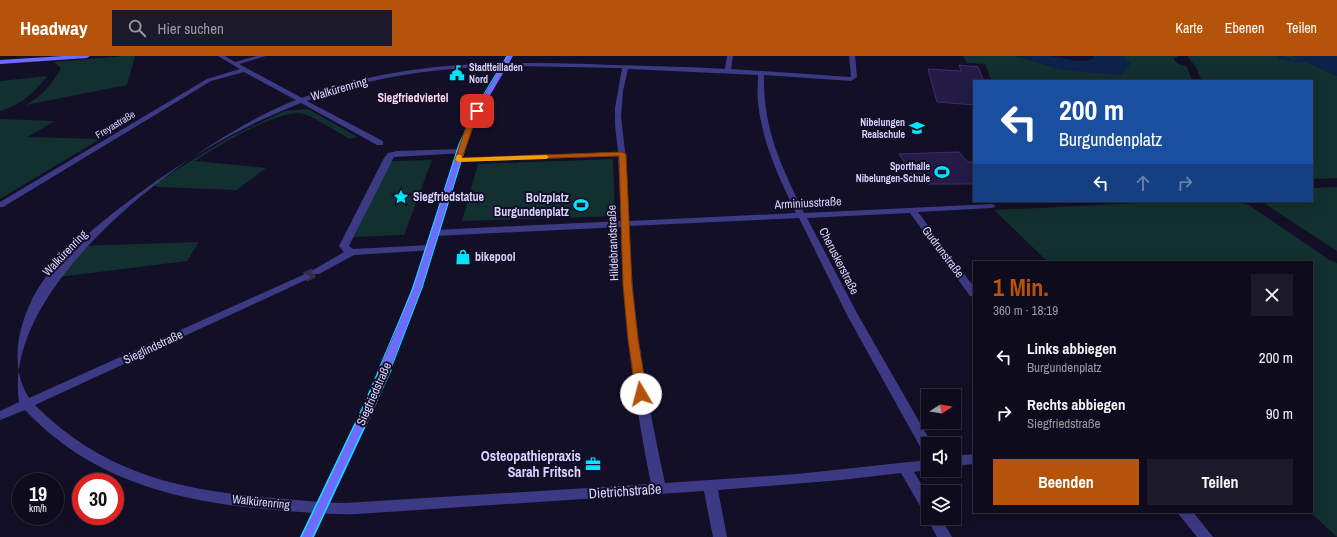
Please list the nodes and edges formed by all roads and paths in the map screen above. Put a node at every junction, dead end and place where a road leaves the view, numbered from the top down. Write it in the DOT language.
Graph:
graph roads {
  1 [pos="86,56"];
  2 [pos="222,56"];
  3 [pos="263,56"];
  4 [pos="510,56"];
  5 [pos="730,56"];
  6 [pos="852,56"];
  7 [pos="44,58"];
  8 [pos="0,62"];
  9 [pos="505,63"];
  10 [pos="234,64"];
  11 [pos="625,67"];
  12 [pos="244,70"];
  13 [pos="728,71"];
  14 [pos="761,73"];
  15 [pos="301,100"];
  16 [pos="461,151"];
  17 [pos="397,153"];
  18 [pos="622,154"];
  19 [pos="458,160"];
  20 [pos="0,205"];
  21 [pos="992,206"];
  22 [pos="912,210"];
  23 [pos="802,215"];
  24 [pos="625,224"];
  25 [pos="435,233"];
  26 [pos="430,248"];
  27 [pos="352,252"];
  28 [pos="316,272"];
  29 [pos="305,277"];
  30 [pos="973,293"];
  31 [pos="27,404"];
  32 [pos="0,416"];
  33 [pos="921,437"];
  34 [pos="973,459"];
  35 [pos="961,460"];
  36 [pos="921,466"];
  37 [pos="905,468"];
  38 [pos="710,486"];
  39 [pos="659,488"];
  40 [pos="921,495"];
  41 [pos="321,508"];
  42 [pos="1185,513"];
  43 [pos="938,525"];
  44 [pos="307,537"];
  45 [pos="720,537"];
  46 [pos="945,537"];
  47 [pos="1206,537"];
  1 -- 7 [label="street"];
  2 -- 10 [label="street"];
  3 -- 10 [label="street"];
  4 -- 9 [label="street, Siegfriedstraße"];
  5 -- 13 [label="street"];
  6 -- 14 [label="street, Walkürenring"];
  7 -- 8 [label="street"];
  9 -- 11 [label="street, Walkürenring"];
  9 -- 15 [label="street, Walkürenring"];
  9 -- 16 [label="street, Siegfriedstraße"];
  10 -- 12 [label="street"];
  11 -- 13 [label="street, Walkürenring"];
  11 -- 18 [label="street, Hildebrandstraße"];
  12 -- 15 [label="street"];
  12 -- 20 [label="street, Freyastraße"];
  13 -- 14 [label="street, Walkürenring"];
  14 -- 23 [label="street, Cheruskerstraße"];
  15 -- 17 [label="street"];
  15 -- 31 [label="street, Walkürenring"];
  16 -- 17 [label="street"];
  16 -- 19 [label="street, Siegfriedstraße"];
  17 -- 27 [label="street"];
  18 -- 19 [label="street"];
  18 -- 24 [label="street, Hildebrandstraße"];
  19 -- 25 [label="street, Siegfriedstraße"];
  21 -- 22 [label="street, Arminiusstraße"];
  22 -- 23 [label="street, Arminiusstraße"];
  22 -- 30 [label="street, Gudrunstraße"];
  23 -- 24 [label="street, Arminiusstraße"];
  23 -- 33 [label="street, Cheruskerstraße"];
  24 -- 25 [label="street, Arminiusstraße"];
  24 -- 39 [label="street, Hildebrandstraße"];
  25 -- 26 [label="street, Siegfriedstraße"];
  26 -- 27 [label="street"];
  26 -- 41 [label="street, Siegfriedstraße"];
  27 -- 28 [label="street"];
  29 -- 31 [label="street, Sieglindstraße"];
  31 -- 32 [label="street, Sieglindstraße"];
  31 -- 41 [label="street, Walkürenring"];
  34 -- 35 [label="street"];
  36 -- 37 [label="street, Dietrichstraße"];
  37 -- 38 [label="street, Dietrichstraße"];
  37 -- 40 [label="street"];
  38 -- 39 [label="street, Dietrichstraße"];
  38 -- 45 [label="street"];
  39 -- 41 [label="street, Dietrichstraße"];
  41 -- 44 [label="street, Siegfriedstraße"];
  42 -- 47 [label="street"];
  43 -- 46 [label="street"];
}
